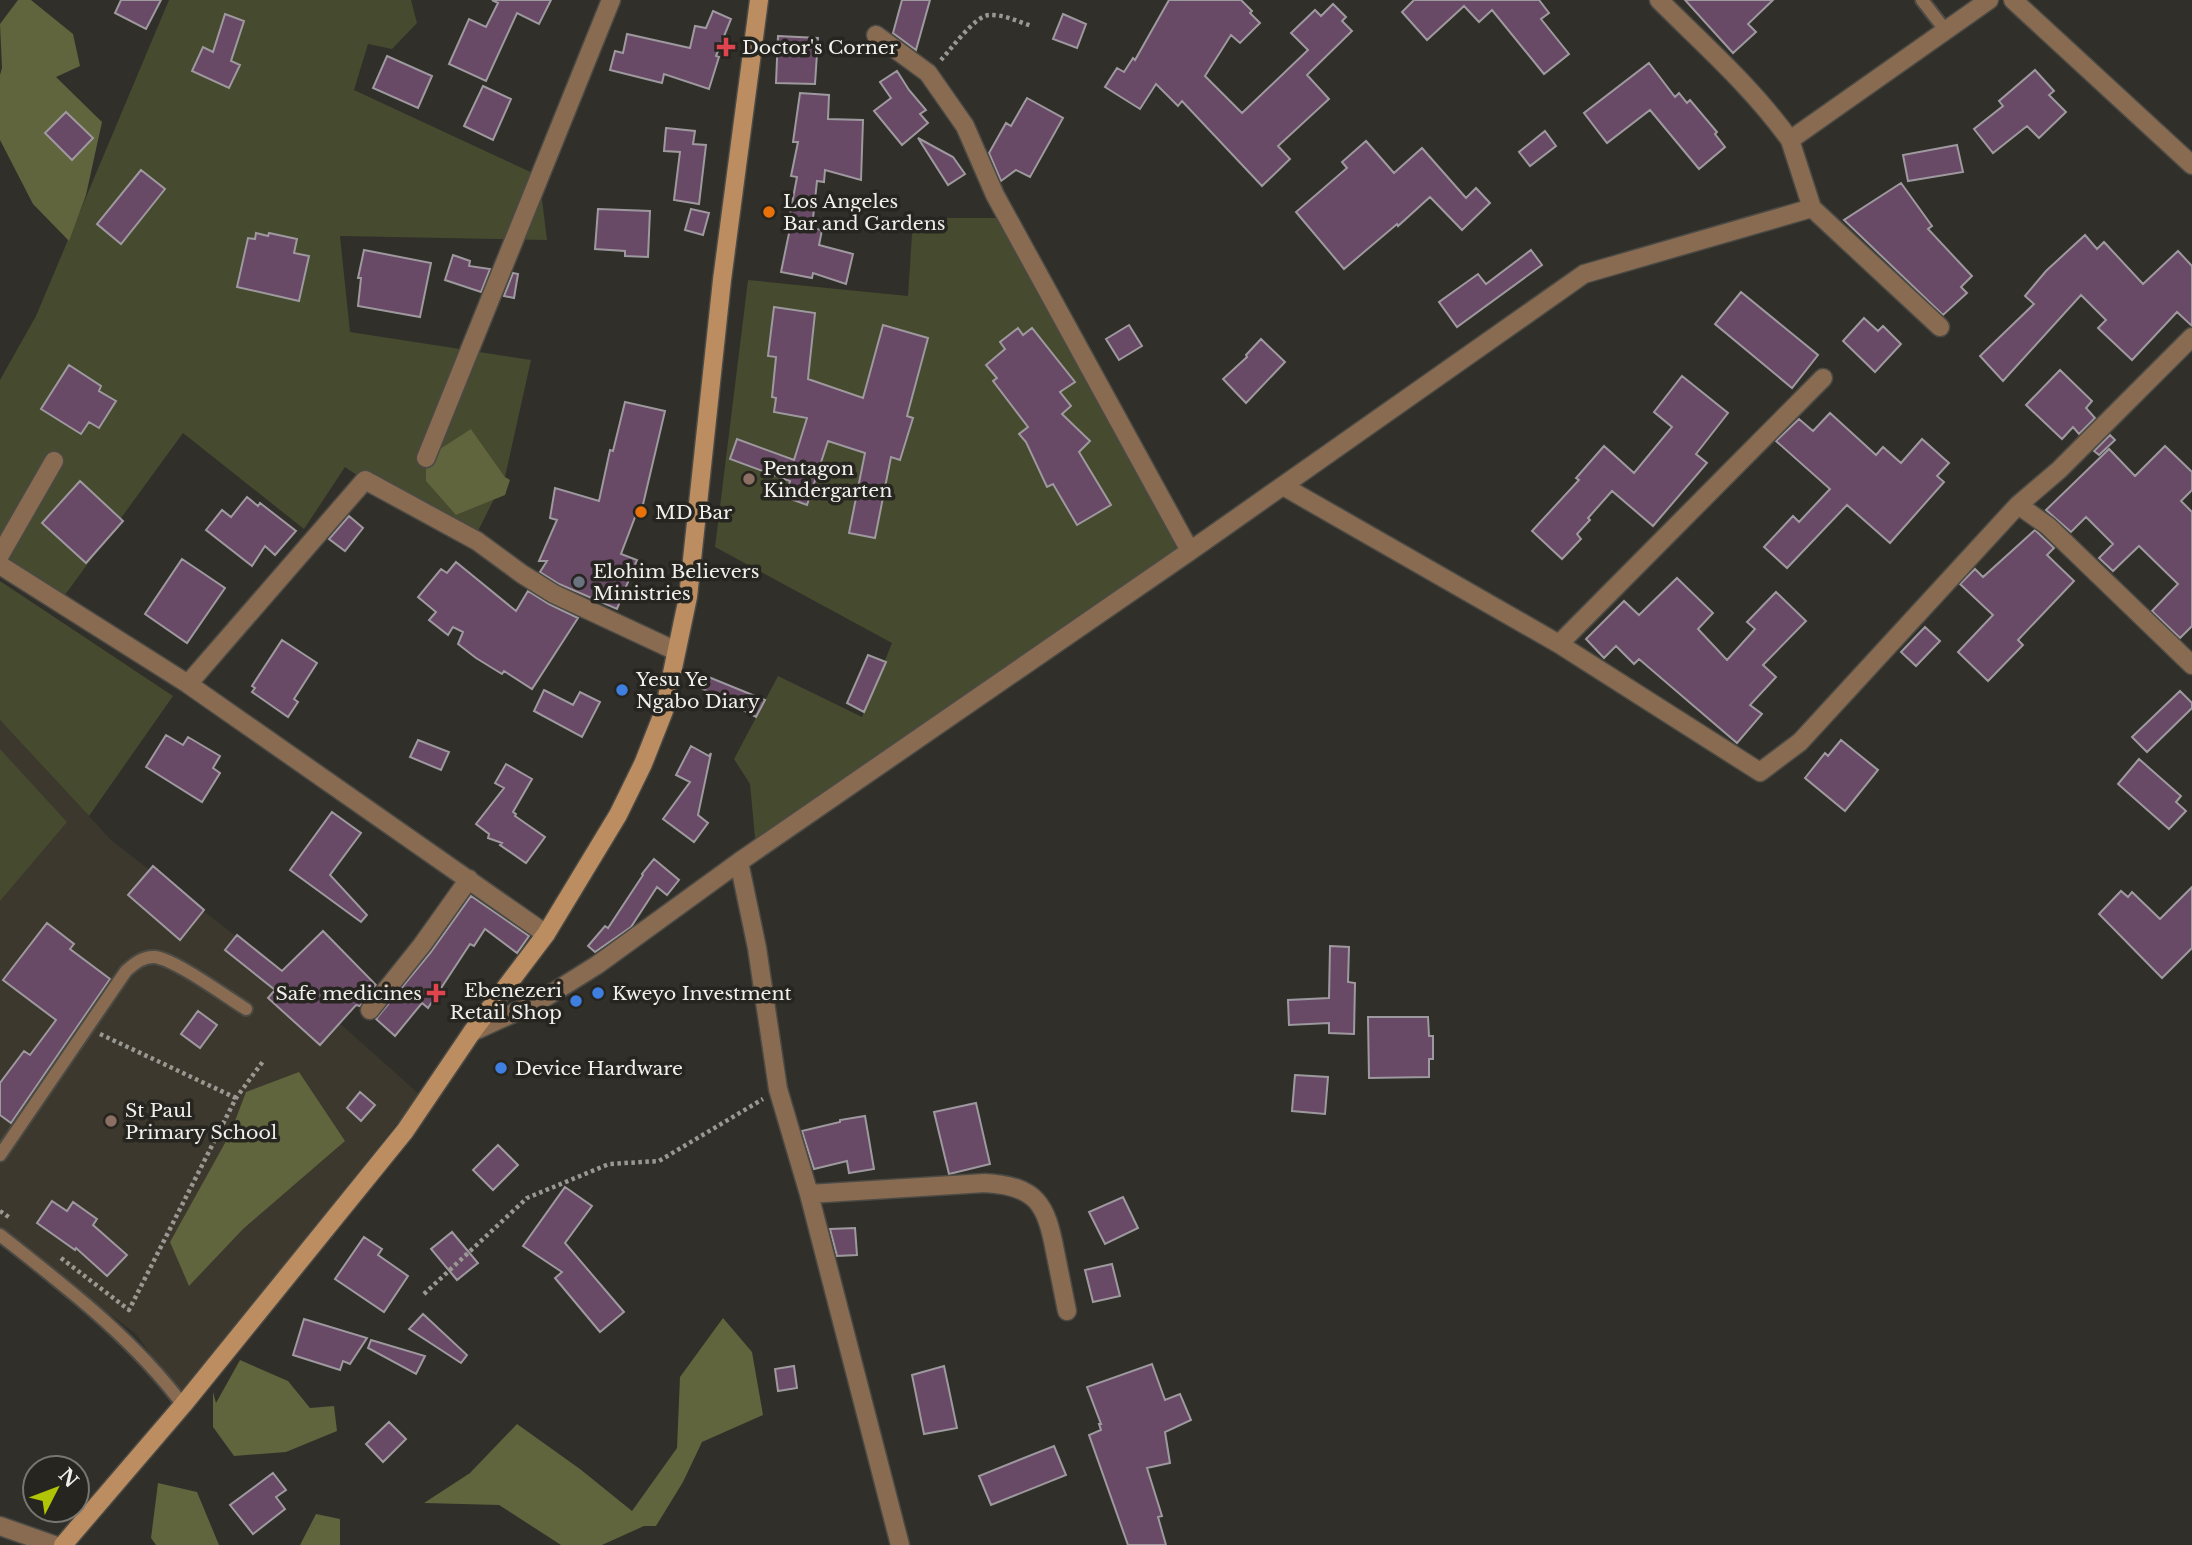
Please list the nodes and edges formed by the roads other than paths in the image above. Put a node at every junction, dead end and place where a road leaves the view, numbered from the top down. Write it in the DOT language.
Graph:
graph roads {
  1 [pos="611,0"];
  2 [pos="759,0"];
  3 [pos="1659,0"];
  4 [pos="1922,0"];
  5 [pos="1989,0"];
  6 [pos="2013,0"];
  7 [pos="1946,31"];
  8 [pos="876,35"];
  9 [pos="1790,140"];
  10 [pos="2192,165"];
  11 [pos="1812,208"];
  12 [pos="1940,327"];
  13 [pos="2191,339"];
  14 [pos="1823,378"];
  15 [pos="426,458"];
  16 [pos="54,461"];
  17 [pos="1283,486"];
  18 [pos="2018,505"];
  19 [pos="1190,551"];
  20 [pos="0,555"];
  21 [pos="0,565"];
  22 [pos="1559,644"];
  23 [pos="676,652"];
  24 [pos="2192,665"];
  25 [pos="188,684"];
  26 [pos="739,862"];
  27 [pos="469,879"];
  28 [pos="546,934"];
  29 [pos="246,1009"];
  30 [pos="370,1010"];
  31 [pos="472,1032"];
  32 [pos="0,1155"];
  33 [pos="809,1194"];
  34 [pos="0,1234"];
  35 [pos="1067,1311"];
  36 [pos="183,1405"];
  37 [pos="0,1526"];
  38 [pos="54,1545"];
  39 [pos="63,1545"];
  40 [pos="900,1545"];
  1 -- 15 [label="street"];
  2 -- 23 [label="street"];
  3 -- 9 [label="street"];
  4 -- 7 [label="lane"];
  5 -- 7 [label="street"];
  6 -- 10 [label="street"];
  7 -- 9 [label="street"];
  8 -- 19 [label="street"];
  9 -- 11 [label="street"];
  11 -- 12 [label="street"];
  11 -- 17 [label="street"];
  13 -- 18 [label="street"];
  14 -- 22 [label="street"];
  16 -- 20 [label="street"];
  17 -- 19 [label="street"];
  17 -- 22 [label="street"];
  18 -- 22 [label="street"];
  18 -- 24 [label="street"];
  19 -- 26 [label="street"];
  21 -- 25 [label="street"];
  23 -- 25 [label="street"];
  23 -- 28 [label="street"];
  25 -- 27 [label="street"];
  26 -- 31 [label="street"];
  26 -- 33 [label="street"];
  27 -- 28 [label="street"];
  27 -- 30 [label="street"];
  28 -- 31 [label="street"];
  29 -- 32 [label="lane"];
  31 -- 36 [label="street"];
  33 -- 35 [label="street"];
  33 -- 40 [label="street"];
  34 -- 36 [label="lane"];
  36 -- 39 [label="street"];
  37 -- 38 [label="street"];
}
